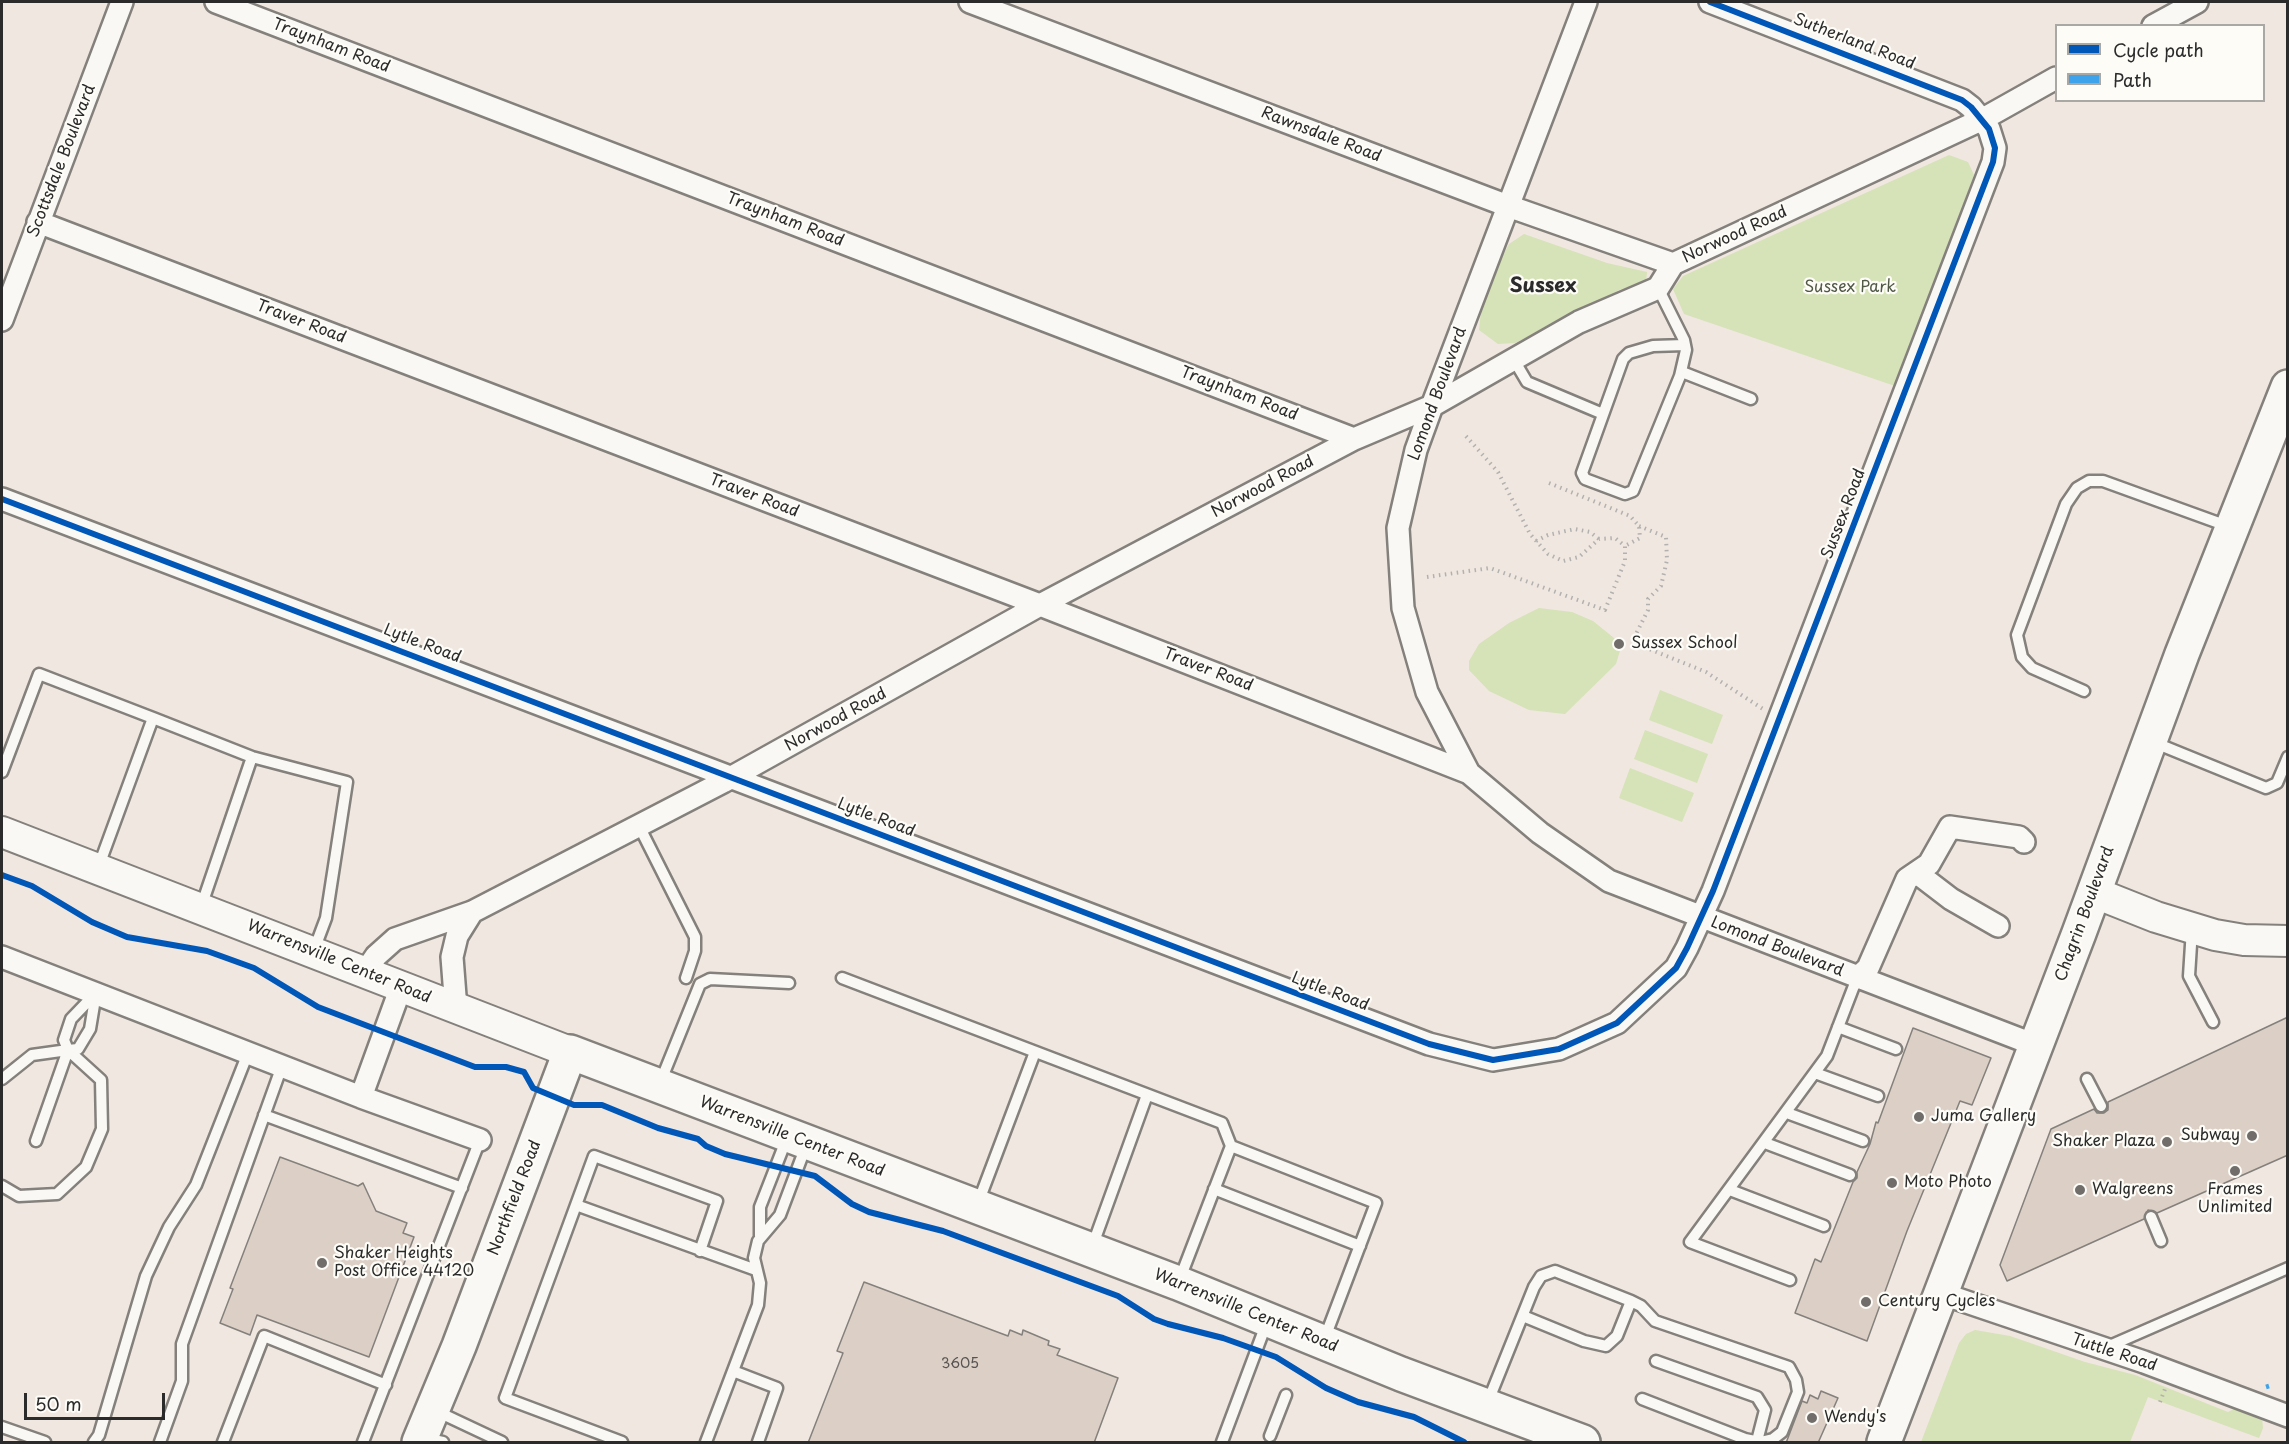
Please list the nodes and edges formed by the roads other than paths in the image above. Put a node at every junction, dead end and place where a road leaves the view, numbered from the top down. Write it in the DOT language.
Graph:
graph roads {
  1 [pos="122,2"];
  2 [pos="216,2"];
  3 [pos="970,2"];
  4 [pos="1586,2"];
  5 [pos="1710,2"];
  6 [pos="2196,2"];
  7 [pos="2157,24"];
  8 [pos="2055,79"];
  9 [pos="1983,119"];
  10 [pos="1508,206"];
  11 [pos="38,222"];
  12 [pos="1673,264"];
  13 [pos="1658,288"];
  14 [pos="2,320"];
  15 [pos="1685,345"];
  16 [pos="1514,360"];
  17 [pos="1682,372"];
  18 [pos="2288,387"];
  19 [pos="1750,399"];
  20 [pos="1432,406"];
  21 [pos="1603,414"];
  22 [pos="1354,439"];
  23 [pos="2,499"];
  24 [pos="2233,528"];
  25 [pos="1040,605"];
  26 [pos="2084,691"];
  27 [pos="153,718"];
  28 [pos="2149,741"];
  29 [pos="252,757"];
  30 [pos="2288,757"];
  31 [pos="2,772"];
  32 [pos="1469,773"];
  33 [pos="733,777"];
  34 [pos="639,826"];
  35 [pos="2,832"];
  36 [pos="2024,842"];
  37 [pos="98,869"];
  38 [pos="1917,873"];
  39 [pos="2093,892"];
  40 [pos="201,908"];
  41 [pos="472,912"];
  42 [pos="1701,918"];
  43 [pos="1998,926"];
  44 [pos="2192,929"];
  45 [pos="2288,941"];
  46 [pos="314,952"];
  47 [pos="2,957"];
  48 [pos="365,972"];
  49 [pos="686,978"];
  50 [pos="842,978"];
  51 [pos="1857,978"];
  52 [pos="789,983"];
  53 [pos="401,987"];
  54 [pos="96,993"];
  55 [pos="456,1009"];
  56 [pos="2213,1022"];
  57 [pos="1838,1027"];
  58 [pos="2035,1045"];
  59 [pos="1896,1049"];
  60 [pos="68,1050"];
  61 [pos="1035,1052"];
  62 [pos="248,1053"];
  63 [pos="570,1053"];
  64 [pos="282,1066"];
  65 [pos="1815,1073"];
  66 [pos="2,1079"];
  67 [pos="2087,1079"];
  68 [pos="659,1086"];
  69 [pos="1147,1095"];
  70 [pos="1878,1096"];
  71 [pos="361,1097"];
  72 [pos="2101,1106"];
  73 [pos="1787,1113"];
  74 [pos="264,1115"];
  75 [pos="798,1139"];
  76 [pos="480,1140"];
  77 [pos="36,1141"];
  78 [pos="1863,1141"];
  79 [pos="1765,1143"];
  80 [pos="1231,1146"];
  81 [pos="1850,1175"];
  82 [pos="2,1186"];
  83 [pos="462,1188"];
  84 [pos="1214,1189"];
  85 [pos="1730,1190"];
  86 [pos="576,1205"];
  87 [pos="976,1206"];
  88 [pos="2151,1217"];
  89 [pos="1824,1226"];
  90 [pos="760,1236"];
  91 [pos="2161,1241"];
  92 [pos="1360,1246"];
  93 [pos="700,1251"];
  94 [pos="1091,1251"];
  95 [pos="2288,1268"];
  96 [pos="756,1270"];
  97 [pos="1790,1280"];
  98 [pos="1178,1284"];
  99 [pos="1940,1293"];
  100 [pos="1631,1301"];
  101 [pos="1523,1316"];
  102 [pos="1268,1319"];
  103 [pos="1324,1341"];
  104 [pos="2102,1349"];
  105 [pos="1656,1361"];
  106 [pos="733,1371"];
  107 [pos="386,1385"];
  108 [pos="1286,1395"];
  109 [pos="1642,1399"];
  110 [pos="1486,1406"];
  111 [pos="2288,1416"];
  112 [pos="2,1427"];
  113 [pos="429,1433"];
  114 [pos="1270,1436"];
  115 [pos="1757,1442"];
  116 [pos="45,1443"];
  117 [pos="94,1443"];
  118 [pos="160,1443"];
  119 [pos="223,1443"];
  120 [pos="363,1443"];
  121 [pos="502,1443"];
  122 [pos="622,1443"];
  123 [pos="706,1443"];
  124 [pos="758,1443"];
  125 [pos="1222,1443"];
  126 [pos="1583,1443"];
  127 [pos="1884,1443"];
  1 -- 11 [label="street, Scottsdale Boulevard"];
  2 -- 22 [label="street, Traynham Road"];
  3 -- 10 [label="street, Rawnsdale Road"];
  4 -- 10 [label="street, Lomond Boulevard"];
  5 -- 9 [label="street, Sutherland Road"];
  6 -- 7 [label="street"];
  8 -- 9 [label="street, Norwood Road"];
  9 -- 12 [label="street, Norwood Road"];
  9 -- 42 [label="street, Sussex Road"];
  10 -- 12 [label="street, Rawnsdale Road"];
  10 -- 20 [label="street, Lomond Boulevard"];
  11 -- 14 [label="street, Scottsdale Boulevard"];
  11 -- 25 [label="street, Traver Road"];
  12 -- 13 [label="street, Norwood Road"];
  13 -- 15 [label="lane"];
  13 -- 16 [label="street, Norwood Road"];
  15 -- 17 [label="lane"];
  15 -- 21 [label="lane"];
  16 -- 20 [label="street, Norwood Road"];
  16 -- 21 [label="lane"];
  17 -- 19 [label="lane"];
  17 -- 21 [label="lane"];
  18 -- 24 [label="main road, Chagrin Boulevard"];
  20 -- 22 [label="street, Norwood Road"];
  20 -- 32 [label="street, Lomond Boulevard"];
  22 -- 25 [label="street, Norwood Road"];
  23 -- 33 [label="street, Lytle Road"];
  24 -- 26 [label="lane"];
  24 -- 28 [label="main road, Chagrin Boulevard"];
  25 -- 32 [label="street, Traver Road"];
  25 -- 33 [label="street, Norwood Road"];
  27 -- 29 [label="lane"];
  27 -- 31 [label="lane"];
  27 -- 37 [label="lane"];
  28 -- 30 [label="lane"];
  28 -- 39 [label="main road, Chagrin Boulevard"];
  29 -- 40 [label="lane"];
  29 -- 46 [label="lane"];
  32 -- 42 [label="street, Lomond Boulevard"];
  33 -- 34 [label="street, Norwood Road"];
  33 -- 42 [label="street, Lytle Road"];
  34 -- 41 [label="street, Norwood Road"];
  34 -- 49 [label="lane"];
  35 -- 37 [label="main road, Warrensville Center Road"];
  36 -- 38 [label="street"];
  37 -- 40 [label="main road, Warrensville Center Road"];
  38 -- 43 [label="street"];
  38 -- 51 [label="street"];
  39 -- 44 [label="main road"];
  39 -- 58 [label="main road, Chagrin Boulevard"];
  40 -- 46 [label="main road, Warrensville Center Road"];
  41 -- 48 [label="street, Norwood Road"];
  41 -- 55 [label="street, Norwood Road"];
  42 -- 51 [label="street, Lomond Boulevard"];
  44 -- 45 [label="main road"];
  44 -- 56 [label="lane"];
  46 -- 48 [label="main road, Warrensville Center Road"];
  47 -- 54 [label="street"];
  48 -- 53 [label="main road, Warrensville Center Road"];
  50 -- 61 [label="lane"];
  51 -- 57 [label="lane"];
  51 -- 58 [label="street, Lomond Boulevard"];
  52 -- 68 [label="lane"];
  53 -- 55 [label="main road, Warrensville Center Road"];
  53 -- 71 [label="street"];
  54 -- 60 [label="lane"];
  54 -- 60 [label="lane"];
  54 -- 62 [label="street"];
  55 -- 63 [label="main road, Warrensville Center Road"];
  57 -- 59 [label="lane"];
  57 -- 65 [label="lane"];
  58 -- 99 [label="main road, Chagrin Boulevard"];
  60 -- 66 [label="lane"];
  60 -- 77 [label="lane"];
  60 -- 82 [label="lane"];
  61 -- 69 [label="lane"];
  61 -- 87 [label="lane"];
  62 -- 64 [label="street"];
  62 -- 117 [label="lane"];
  63 -- 68 [label="main road, Warrensville Center Road"];
  63 -- 113 [label="main road, Northfield Road"];
  64 -- 71 [label="street"];
  64 -- 74 [label="lane"];
  65 -- 70 [label="lane"];
  65 -- 73 [label="lane"];
  67 -- 72 [label="lane"];
  68 -- 75 [label="main road, Warrensville Center Road"];
  69 -- 80 [label="lane"];
  69 -- 94 [label="lane"];
  71 -- 76 [label="street"];
  73 -- 78 [label="lane"];
  73 -- 79 [label="lane"];
  74 -- 83 [label="lane"];
  74 -- 118 [label="lane"];
  75 -- 87 [label="main road, Warrensville Center Road"];
  75 -- 90 [label="lane"];
  75 -- 90 [label="lane"];
  76 -- 83 [label="lane"];
  79 -- 81 [label="lane"];
  79 -- 85 [label="lane"];
  80 -- 84 [label="lane"];
  80 -- 92 [label="lane"];
  83 -- 107 [label="lane"];
  84 -- 92 [label="lane"];
  84 -- 98 [label="lane"];
  85 -- 89 [label="lane"];
  85 -- 97 [label="lane"];
  86 -- 93 [label="lane"];
  86 -- 93 [label="lane"];
  86 -- 122 [label="lane"];
  87 -- 94 [label="main road, Warrensville Center Road"];
  88 -- 91 [label="lane"];
  90 -- 96 [label="lane"];
  92 -- 103 [label="lane"];
  93 -- 96 [label="lane"];
  94 -- 98 [label="main road, Warrensville Center Road"];
  95 -- 104 [label="lane"];
  96 -- 106 [label="lane"];
  98 -- 102 [label="main road, Warrensville Center Road"];
  99 -- 104 [label="street, Tuttle Road"];
  99 -- 127 [label="main road, Chagrin Boulevard"];
  100 -- 101 [label="lane"];
  100 -- 101 [label="lane"];
  100 -- 115 [label="lane"];
  101 -- 110 [label="lane"];
  102 -- 103 [label="main road, Warrensville Center Road"];
  102 -- 125 [label="lane"];
  103 -- 110 [label="main road, Warrensville Center Road"];
  104 -- 111 [label="street, Tuttle Road"];
  105 -- 115 [label="lane"];
  106 -- 123 [label="lane"];
  106 -- 124 [label="lane"];
  107 -- 119 [label="lane"];
  107 -- 120 [label="lane"];
  108 -- 114 [label="lane"];
  109 -- 115 [label="lane"];
  110 -- 126 [label="main road, Warrensville Center Road"];
  112 -- 116 [label="lane"];
  113 -- 121 [label="lane"];
}
